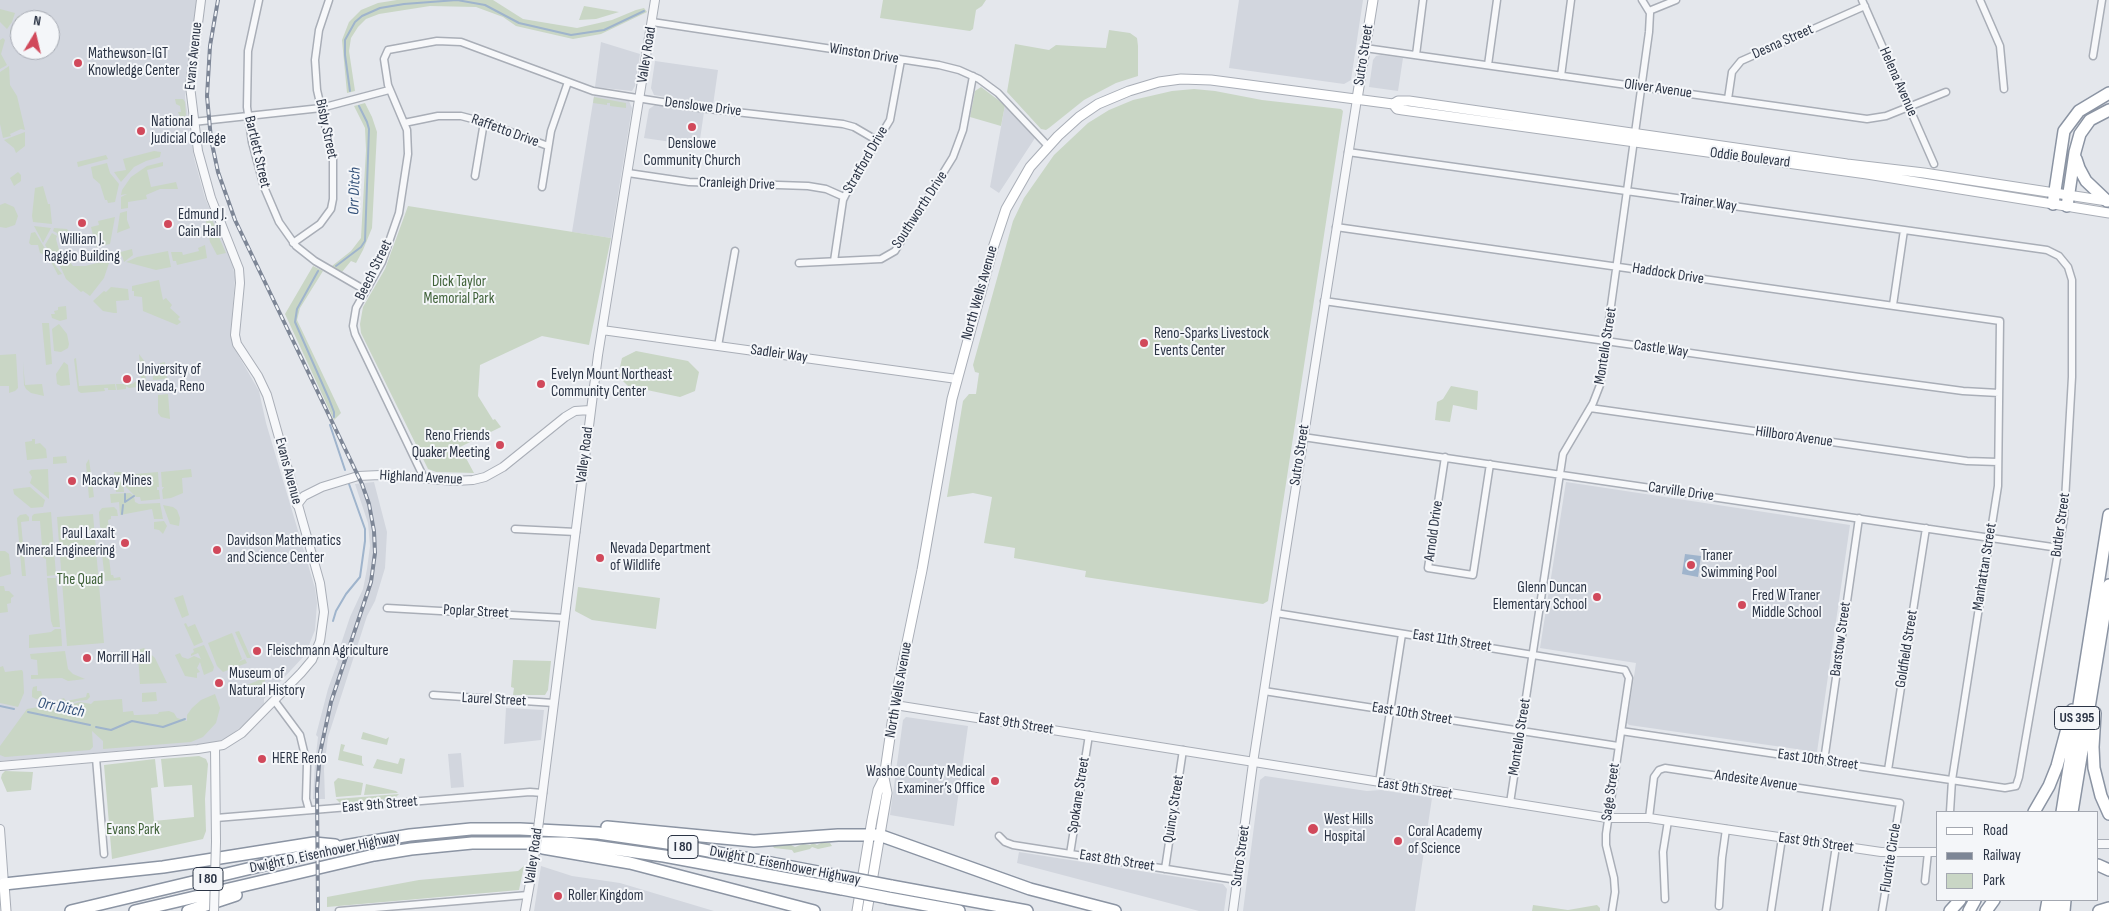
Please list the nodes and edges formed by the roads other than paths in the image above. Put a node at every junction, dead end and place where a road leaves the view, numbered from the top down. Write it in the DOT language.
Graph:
graph roads {
  1 [pos="201,0"];
  2 [pos="259,0"];
  3 [pos="329,0"];
  4 [pos="655,0"];
  5 [pos="1373,0"];
  6 [pos="1423,0"];
  7 [pos="1497,0"];
  8 [pos="1571,0"];
  9 [pos="1642,0"];
  10 [pos="1676,0"];
  11 [pos="1980,0"];
  12 [pos="2102,0"];
  13 [pos="1863,3"];
  14 [pos="1649,12"];
  15 [pos="652,22"];
  16 [pos="1365,48"];
  17 [pos="385,53"];
  18 [pos="1416,55"];
  19 [pos="2093,56"];
  20 [pos="901,60"];
  21 [pos="1488,65"];
  22 [pos="973,76"];
  23 [pos="1561,76"];
  24 [pos="568,82"];
  25 [pos="1642,87"];
  26 [pos="2004,89"];
  27 [pos="389,90"];
  28 [pos="1946,92"];
  29 [pos="2109,93"];
  30 [pos="641,98"];
  31 [pos="1357,99"];
  32 [pos="1728,99"];
  33 [pos="1393,104"];
  34 [pos="321,108"];
  35 [pos="1909,108"];
  36 [pos="2109,110"];
  37 [pos="248,115"];
  38 [pos="193,122"];
  39 [pos="484,122"];
  40 [pos="404,123"];
  41 [pos="1634,132"];
  42 [pos="878,141"];
  43 [pos="1633,142"];
  44 [pos="548,146"];
  45 [pos="1048,146"];
  46 [pos="1348,152"];
  47 [pos="2075,152"];
  48 [pos="1934,164"];
  49 [pos="628,173"];
  50 [pos="475,176"];
  51 [pos="542,187"];
  52 [pos="1628,192"];
  53 [pos="844,197"];
  54 [pos="2054,198"];
  55 [pos="2068,201"];
  56 [pos="2108,201"];
  57 [pos="2109,213"];
  58 [pos="1336,227"];
  59 [pos="1904,230"];
  60 [pos="293,243"];
  61 [pos="735,250"];
  62 [pos="834,261"];
  63 [pos="2065,261"];
  64 [pos="799,263"];
  65 [pos="1618,267"];
  66 [pos="365,290"];
  67 [pos="1324,301"];
  68 [pos="1893,305"];
  69 [pos="2000,321"];
  70 [pos="602,330"];
  71 [pos="1607,341"];
  72 [pos="718,346"];
  73 [pos="957,379"];
  74 [pos="1999,393"];
  75 [pos="1590,408"];
  76 [pos="590,410"];
  77 [pos="1303,437"];
  78 [pos="1445,457"];
  79 [pos="1998,462"];
  80 [pos="1490,464"];
  81 [pos="1559,474"];
  82 [pos="424,478"];
  83 [pos="297,505"];
  84 [pos="2109,515"];
  85 [pos="1859,518"];
  86 [pos="515,528"];
  87 [pos="1926,528"];
  88 [pos="576,532"];
  89 [pos="1990,537"];
  90 [pos="2059,548"];
  91 [pos="2109,585"];
  92 [pos="387,608"];
  93 [pos="1276,613"];
  94 [pos="565,618"];
  95 [pos="2098,624"];
  96 [pos="1402,634"];
  97 [pos="1533,654"];
  98 [pos="1628,673"];
  99 [pos="1264,691"];
  100 [pos="433,696"];
  101 [pos="274,700"];
  102 [pos="554,703"];
  103 [pos="894,705"];
  104 [pos="1390,711"];
  105 [pos="1521,731"];
  106 [pos="1621,731"];
  107 [pos="1089,735"];
  108 [pos="1618,746"];
  109 [pos="215,747"];
  110 [pos="1183,750"];
  111 [pos="96,758"];
  112 [pos="1824,761"];
  113 [pos="1253,763"];
  114 [pos="0,766"];
  115 [pos="1888,770"];
  116 [pos="1952,780"];
  117 [pos="1379,783"];
  118 [pos="2016,786"];
  119 [pos="543,793"];
  120 [pos="1510,803"];
  121 [pos="1900,804"];
  122 [pos="308,810"];
  123 [pos="1950,811"];
  124 [pos="2035,811"];
  125 [pos="2062,811"];
  126 [pos="2072,811"];
  127 [pos="2109,814"];
  128 [pos="216,818"];
  129 [pos="1607,818"];
  130 [pos="1649,818"];
  131 [pos="1668,821"];
  132 [pos="0,829"];
  133 [pos="520,829"];
  134 [pos="1726,830"];
  135 [pos="874,834"];
  136 [pos="999,836"];
  137 [pos="1782,838"];
  138 [pos="522,842"];
  139 [pos="344,846"];
  140 [pos="1836,846"];
  141 [pos="1928,852"];
  142 [pos="1936,852"];
  143 [pos="1890,853"];
  144 [pos="104,854"];
  145 [pos="1070,854"];
  146 [pos="1165,869"];
  147 [pos="290,876"];
  148 [pos="1237,880"];
  149 [pos="1925,882"];
  150 [pos="4,884"];
  151 [pos="528,895"];
  152 [pos="1665,899"];
  153 [pos="1959,901"];
  154 [pos="1719,906"];
  155 [pos="2109,908"];
  156 [pos="6,911"];
  157 [pos="71,911"];
  158 [pos="135,911"];
  159 [pos="188,911"];
  160 [pos="214,911"];
  161 [pos="339,911"];
  162 [pos="526,911"];
  163 [pos="814,911"];
  164 [pos="857,911"];
  165 [pos="867,911"];
  166 [pos="959,911"];
  167 [pos="1027,911"];
  168 [pos="1115,911"];
  169 [pos="1234,911"];
  170 [pos="1612,911"];
  171 [pos="1771,911"];
  172 [pos="1826,911"];
  173 [pos="1882,911"];
  174 [pos="1950,911"];
  175 [pos="2099,911"];
  1 -- 38 [label="street, Evans Avenue"];
  2 -- 37 [label="street, Bartlett Street"];
  3 -- 34 [label="street, Bisby Street"];
  4 -- 15 [label="street, Valley Road"];
  5 -- 16 [label="main road, Sutro Street"];
  6 -- 18 [label="street"];
  7 -- 21 [label="street"];
  8 -- 23 [label="street"];
  9 -- 14 [label="street"];
  10 -- 14 [label="street"];
  11 -- 26 [label="street"];
  12 -- 19 [label="street"];
  13 -- 32 [label="street, Desna Street"];
  13 -- 35 [label="street, Helena Avenue"];
  14 -- 25 [label="street, Montello Street"];
  15 -- 20 [label="street, Winston Drive"];
  15 -- 30 [label="street, Valley Road"];
  16 -- 18 [label="street, Oliver Avenue"];
  16 -- 31 [label="main road, Sutro Street"];
  17 -- 24 [label="street, Denslowe Drive"];
  17 -- 27 [label="street, Beech Street"];
  18 -- 21 [label="street, Oliver Avenue"];
  20 -- 22 [label="street, Winston Drive"];
  20 -- 42 [label="street, Stratford Drive"];
  21 -- 23 [label="street, Oliver Avenue"];
  22 -- 45 [label="street, Winston Drive"];
  22 -- 62 [label="street, Southworth Drive"];
  23 -- 25 [label="street, Oliver Avenue"];
  24 -- 30 [label="street, Denslowe Drive"];
  24 -- 44 [label="street"];
  25 -- 32 [label="street, Oliver Avenue"];
  25 -- 41 [label="street, Montello Street"];
  27 -- 34 [label="street"];
  27 -- 40 [label="street, Beech Street"];
  28 -- 35 [label="street, Oliver Avenue"];
  29 -- 54 [label="highway"];
  30 -- 42 [label="street, Denslowe Drive"];
  30 -- 49 [label="street, Valley Road"];
  31 -- 33 [label="main road, Oddie Boulevard"];
  31 -- 45 [label="main road, North Wells Avenue"];
  31 -- 46 [label="street, Sutro Street"];
  32 -- 35 [label="street, Oliver Avenue"];
  33 -- 41 [label="main road, Oddie Boulevard"];
  33 -- 43 [label="main road, Oddie Boulevard"];
  34 -- 37 [label="street"];
  34 -- 60 [label="street, Bisby Street"];
  35 -- 48 [label="street, Helena Avenue"];
  36 -- 47 [label="highway"];
  37 -- 38 [label="street"];
  37 -- 60 [label="street, Bartlett Street"];
  38 -- 83 [label="street, Evans Avenue"];
  39 -- 40 [label="street, Raffetto Drive"];
  39 -- 44 [label="street, Raffetto Drive"];
  39 -- 50 [label="street"];
  40 -- 66 [label="street, Beech Street"];
  41 -- 43 [label="street, Montello Street"];
  41 -- 54 [label="main road, Oddie Boulevard"];
  42 -- 53 [label="street, Stratford Drive"];
  43 -- 52 [label="street, Montello Street"];
  43 -- 54 [label="main road, Oddie Boulevard"];
  44 -- 51 [label="street"];
  45 -- 73 [label="main road, North Wells Avenue"];
  46 -- 52 [label="street, Trainer Way"];
  46 -- 58 [label="street, Sutro Street"];
  47 -- 55 [label="highway"];
  47 -- 56 [label="highway"];
  49 -- 53 [label="street, Cranleigh Drive"];
  49 -- 70 [label="street, Valley Road"];
  52 -- 59 [label="street, Trainer Way"];
  52 -- 65 [label="street, Montello Street"];
  53 -- 62 [label="street, Stratford Drive"];
  54 -- 55 [label="main road, Oddie Boulevard"];
  55 -- 56 [label="main road, Oddie Boulevard"];
  55 -- 57 [label="main road, Oddie Boulevard"];
  58 -- 65 [label="street, Haddock Drive"];
  58 -- 67 [label="street, Sutro Street"];
  59 -- 63 [label="street, Trainer Way"];
  59 -- 68 [label="street"];
  60 -- 66 [label="street, Bartlett Street"];
  61 -- 72 [label="street"];
  62 -- 64 [label="street, Southworth Drive"];
  63 -- 90 [label="street, Butler Street"];
  65 -- 68 [label="street, Haddock Drive"];
  65 -- 71 [label="street, Montello Street"];
  66 -- 82 [label="street, Beech Street"];
  67 -- 71 [label="street, Castle Way"];
  67 -- 77 [label="street, Sutro Street"];
  68 -- 69 [label="street, Haddock Drive"];
  69 -- 74 [label="street, Manhattan Street"];
  70 -- 72 [label="street, Sadleir Way"];
  70 -- 76 [label="street, Valley Road"];
  71 -- 74 [label="street, Castle Way"];
  71 -- 75 [label="street, Montello Street"];
  72 -- 73 [label="street, Sadleir Way"];
  73 -- 103 [label="main road, North Wells Avenue"];
  74 -- 79 [label="street, Manhattan Street"];
  75 -- 79 [label="street, Hillboro Avenue"];
  75 -- 81 [label="street, Montello Street"];
  76 -- 82 [label="street, Highland Avenue"];
  76 -- 88 [label="street, Valley Road"];
  77 -- 78 [label="street, Carville Drive"];
  77 -- 93 [label="street, Sutro Street"];
  78 -- 80 [label="street, Carville Drive"];
  78 -- 80 [label="street, Arnold Drive"];
  79 -- 89 [label="street, Manhattan Street"];
  80 -- 81 [label="street, Carville Drive"];
  81 -- 85 [label="street, Carville Drive"];
  81 -- 97 [label="street, Montello Street"];
  82 -- 83 [label="street, Highland Avenue"];
  83 -- 101 [label="street, Evans Avenue"];
  84 -- 95 [label="highway, US 395"];
  85 -- 87 [label="street, Carville Drive"];
  85 -- 112 [label="street, Barstow Street"];
  86 -- 88 [label="street"];
  87 -- 89 [label="street, Carville Drive"];
  87 -- 115 [label="street, Goldfield Street"];
  88 -- 94 [label="street, Valley Road"];
  89 -- 90 [label="street, Carville Drive"];
  89 -- 116 [label="street, Manhattan Street"];
  90 -- 118 [label="street, Butler Street"];
  91 -- 95 [label="highway, US 395"];
  92 -- 94 [label="street, Poplar Street"];
  93 -- 96 [label="street, East 11th Street"];
  93 -- 99 [label="street, Sutro Street"];
  94 -- 102 [label="street, Valley Road"];
  95 -- 124 [label="highway"];
  95 -- 125 [label="highway, US 395"];
  95 -- 126 [label="highway, US 395"];
  95 -- 127 [label="highway"];
  96 -- 97 [label="street, East 11th Street"];
  96 -- 104 [label="street"];
  97 -- 98 [label="street, East 11th Street"];
  97 -- 105 [label="street, Montello Street"];
  98 -- 106 [label="street, Sage Street"];
  99 -- 104 [label="street, East 10th Street"];
  99 -- 113 [label="street, Sutro Street"];
  100 -- 102 [label="street, Laurel Street"];
  101 -- 109 [label="street, Evans Avenue"];
  101 -- 122 [label="street"];
  102 -- 119 [label="street, Valley Road"];
  103 -- 107 [label="street, East 9th Street"];
  103 -- 135 [label="main road, North Wells Avenue"];
  104 -- 105 [label="street, East 10th Street"];
  104 -- 117 [label="street"];
  105 -- 108 [label="street, East 10th Street"];
  105 -- 120 [label="street, Montello Street"];
  106 -- 108 [label="street, Sage Street"];
  106 -- 112 [label="street, East 10th Street"];
  107 -- 110 [label="street, East 9th Street"];
  107 -- 145 [label="street, Spokane Street"];
  108 -- 129 [label="street, Sage Street"];
  109 -- 111 [label="street"];
  109 -- 128 [label="street"];
  110 -- 113 [label="street, East 9th Street"];
  110 -- 146 [label="street, Quincy Street"];
  111 -- 114 [label="street"];
  111 -- 144 [label="street"];
  112 -- 115 [label="street, East 10th Street"];
  113 -- 117 [label="street, East 9th Street"];
  113 -- 148 [label="street, Sutro Street"];
  115 -- 116 [label="street, East 10th Street"];
  116 -- 118 [label="street, East 10th Street"];
  116 -- 123 [label="street, Manhattan Street"];
  117 -- 120 [label="street, East 9th Street"];
  119 -- 122 [label="street, East 9th Street"];
  119 -- 151 [label="street, Valley Road, bridge"];
  120 -- 129 [label="street, East 9th Street"];
  121 -- 130 [label="street, Andesite Avenue"];
  121 -- 143 [label="street, Fluorite Circle"];
  122 -- 128 [label="street, East 9th Street"];
  128 -- 160 [label="street, bridge"];
  129 -- 130 [label="street, East 9th Street"];
  129 -- 170 [label="street, Sage Street"];
  130 -- 131 [label="street, East 9th Street"];
  131 -- 134 [label="street, East 9th Street"];
  131 -- 152 [label="street"];
  132 -- 150 [label="street"];
  133 -- 135 [label="highway"];
  133 -- 139 [label="highway, Dwight D. Eisenhower Highway / I 80"];
  133 -- 167 [label="highway, Dwight D. Eisenhower Highway / I 80, bridge"];
  134 -- 137 [label="street, East 9th Street"];
  134 -- 154 [label="street"];
  135 -- 164 [label="main road, North Wells Avenue"];
  135 -- 165 [label="main road, North Wells Avenue"];
  135 -- 168 [label="highway"];
  136 -- 145 [label="street, East 8th Street"];
  137 -- 140 [label="street, East 9th Street"];
  137 -- 171 [label="street"];
  138 -- 147 [label="highway, Dwight D. Eisenhower Highway / I 80"];
  138 -- 163 [label="highway"];
  138 -- 166 [label="highway, Dwight D. Eisenhower Highway / I 80, bridge"];
  139 -- 150 [label="highway"];
  139 -- 157 [label="highway, Dwight D. Eisenhower Highway / I 80"];
  140 -- 143 [label="street, East 9th Street"];
  140 -- 172 [label="street"];
  141 -- 142 [label="street, East 9th Street"];
  141 -- 143 [label="street, East 9th Street"];
  141 -- 149 [label="street"];
  143 -- 173 [label="street, Fluorite Circle"];
  145 -- 146 [label="street, East 8th Street"];
  146 -- 148 [label="street, East 8th Street"];
  147 -- 158 [label="highway, Dwight D. Eisenhower Highway / I 80"];
  147 -- 159 [label="highway"];
  148 -- 169 [label="street, Sutro Street"];
  150 -- 156 [label="main road"];
  151 -- 161 [label="street"];
  151 -- 162 [label="street, Valley Road"];
  153 -- 174 [label="highway"];
  155 -- 175 [label="highway"];
}
